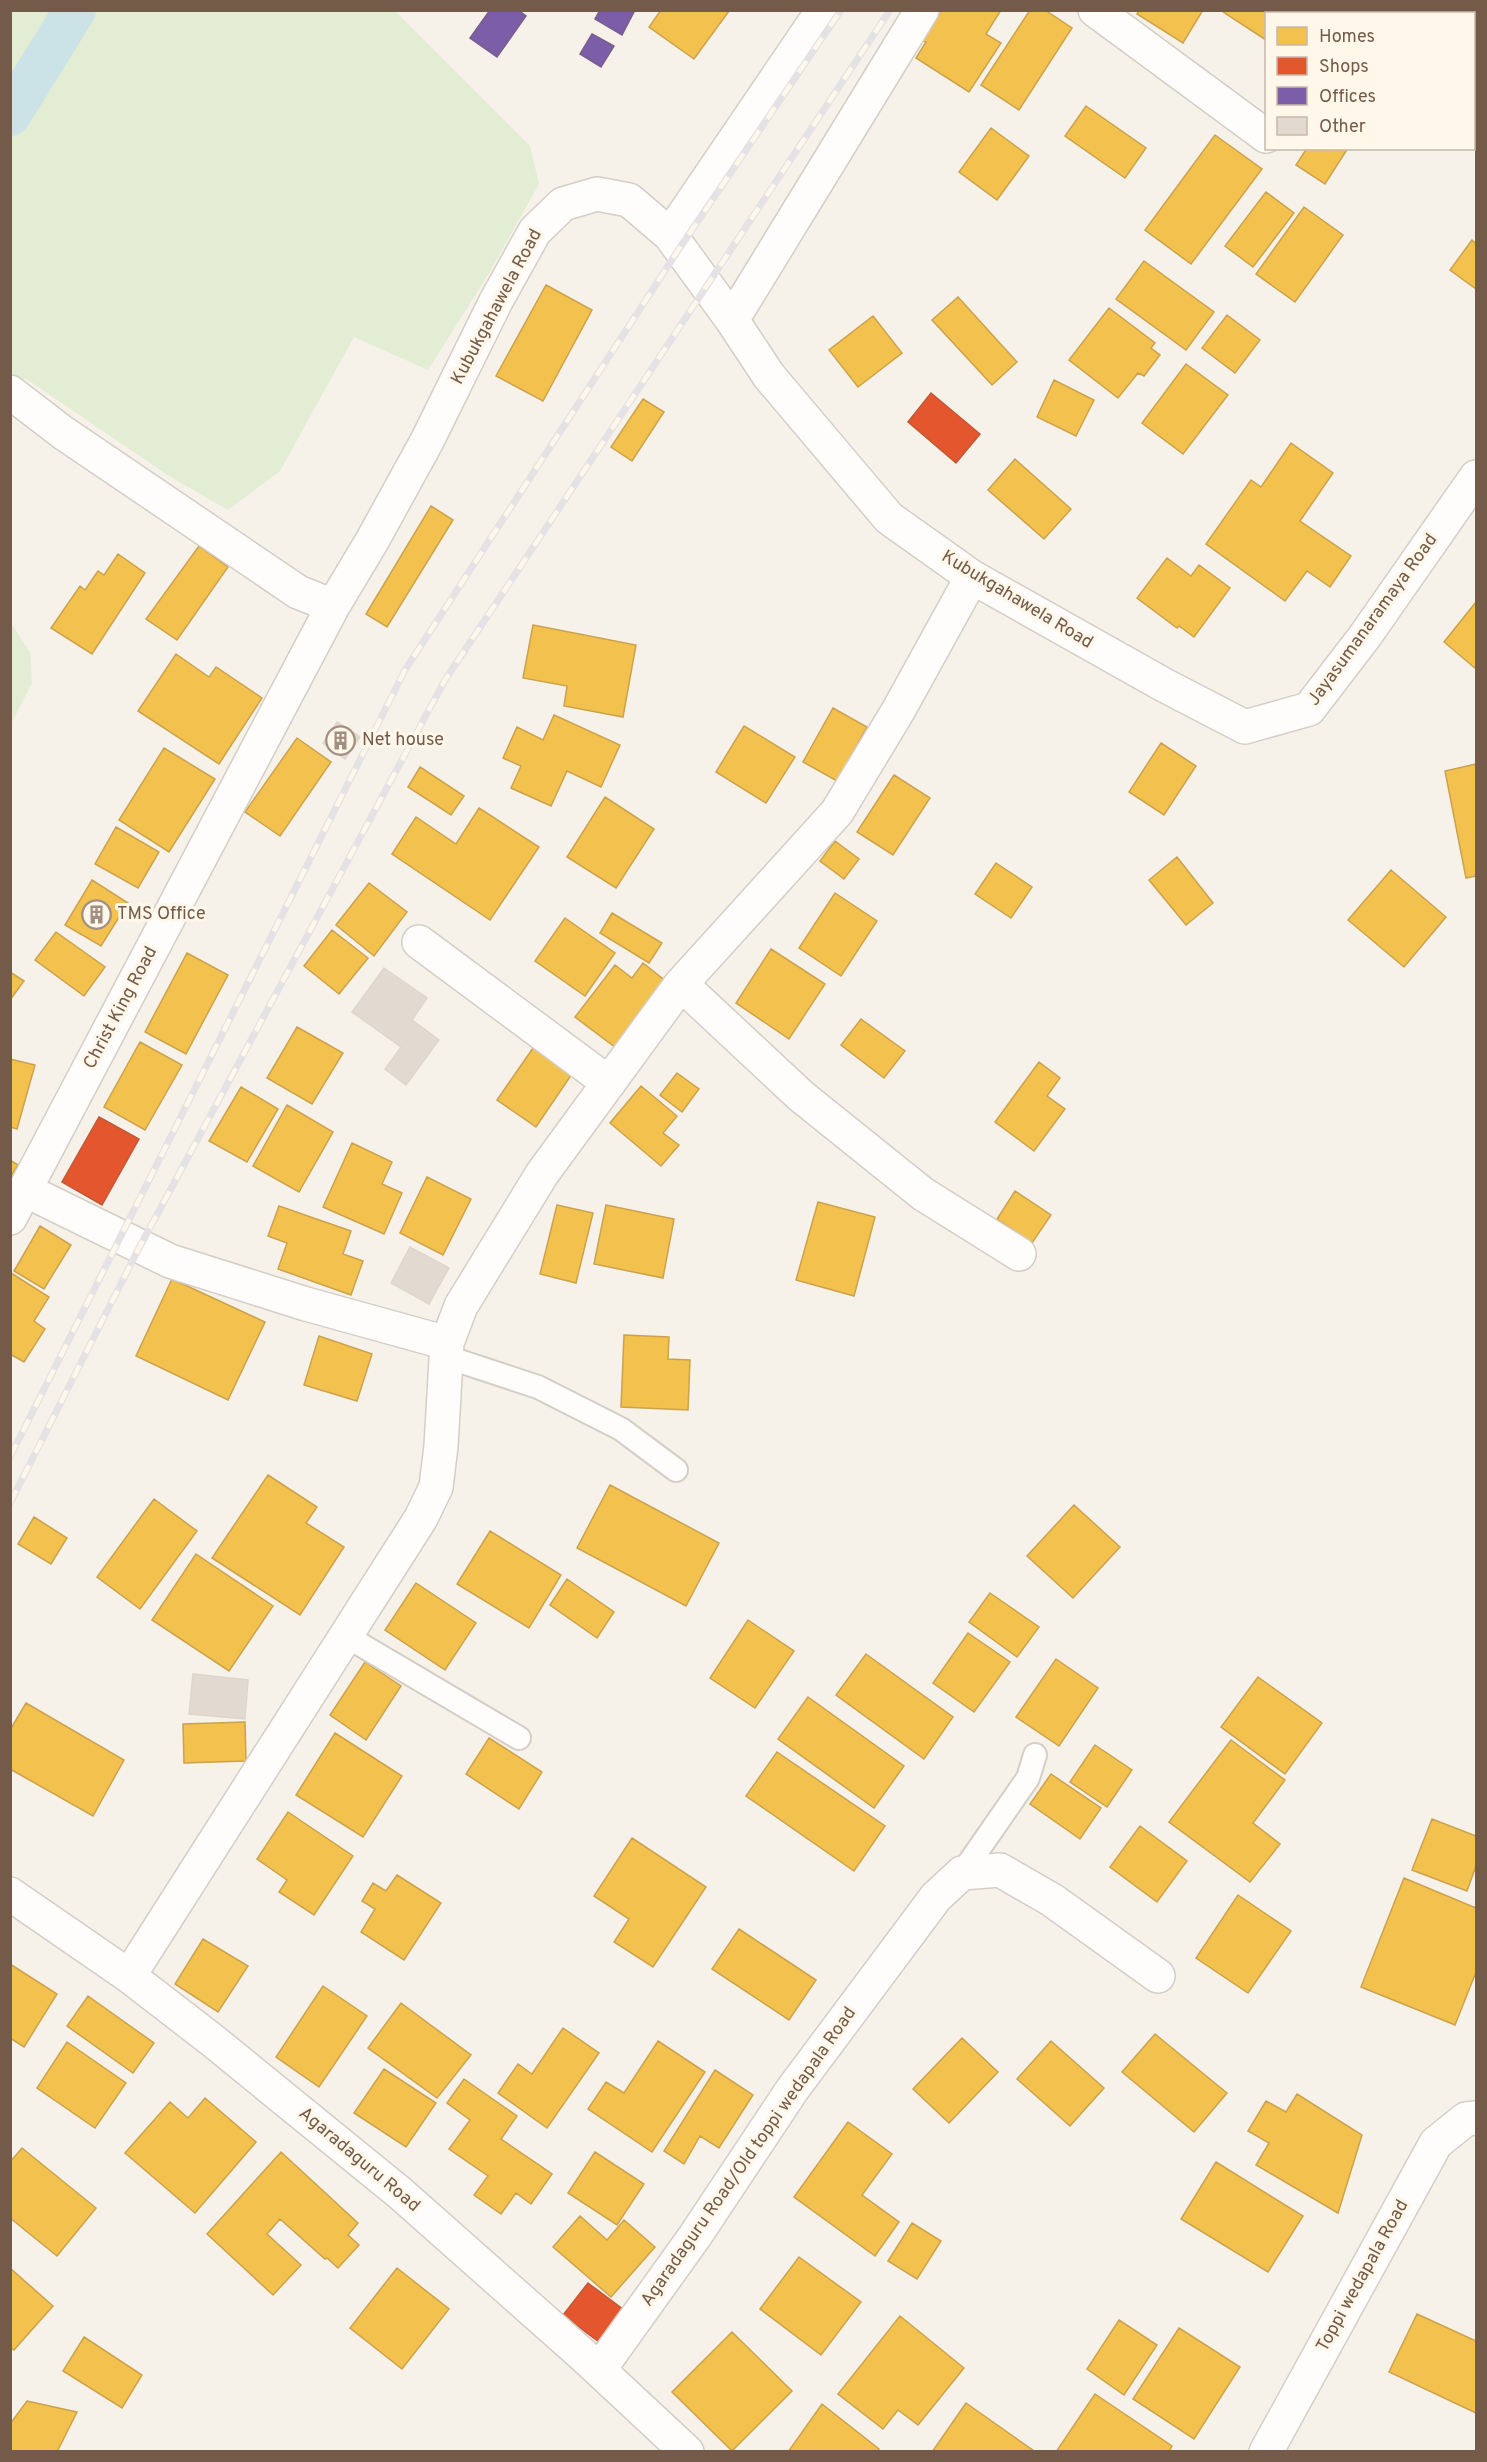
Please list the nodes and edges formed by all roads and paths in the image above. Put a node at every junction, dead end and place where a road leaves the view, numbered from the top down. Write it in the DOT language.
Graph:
graph roads {
  1 [pos="823,10"];
  2 [pos="922,10"];
  3 [pos="1095,10"];
  4 [pos="1265,135"];
  5 [pos="670,236"];
  6 [pos="732,320"];
  7 [pos="10,392"];
  8 [pos="1476,477"];
  9 [pos="972,577"];
  10 [pos="333,606"];
  11 [pos="1245,727"];
  12 [pos="419,942"];
  13 [pos="681,984"];
  14 [pos="609,1083"];
  15 [pos="18,1204"];
  16 [pos="1019,1254"];
  17 [pos="447,1350"];
  18 [pos="676,1470"];
  19 [pos="345,1636"];
  20 [pos="519,1738"];
  21 [pos="1035,1755"];
  22 [pos="962,1873"];
  23 [pos="10,1894"];
  24 [pos="129,1976"];
  25 [pos="1158,1976"];
  26 [pos="1476,2118"];
  27 [pos="599,2370"];
  28 [pos="687,2451"];
  29 [pos="1266,2451"];
  1 -- 5 [label="street"];
  2 -- 6 [label="street"];
  3 -- 4 [label="street"];
  5 -- 6 [label="street, Kubukgahawela Road"];
  5 -- 10 [label="street, Kubukgahawela Road"];
  6 -- 9 [label="street, Kubukgahawela Road"];
  7 -- 10 [label="street"];
  8 -- 11 [label="street, Jayasumanaramaya Road"];
  9 -- 11 [label="street, Kubukgahawela Road"];
  9 -- 13 [label="street"];
  10 -- 15 [label="street, Christ King Road"];
  12 -- 14 [label="street"];
  13 -- 14 [label="street"];
  13 -- 16 [label="street"];
  14 -- 17 [label="street"];
  15 -- 17 [label="street"];
  17 -- 18 [label="lane"];
  17 -- 19 [label="street"];
  19 -- 20 [label="lane"];
  19 -- 24 [label="street"];
  21 -- 22 [label="lane"];
  22 -- 25 [label="street"];
  22 -- 27 [label="street, Agaradaguru Road/Old toppi wedapala Road"];
  23 -- 24 [label="street, Agaradaguru Road"];
  24 -- 27 [label="street, Agaradaguru Road"];
  26 -- 29 [label="street, Toppi wedapala Road"];
  27 -- 28 [label="street, Agaradaguru Road"];
}
